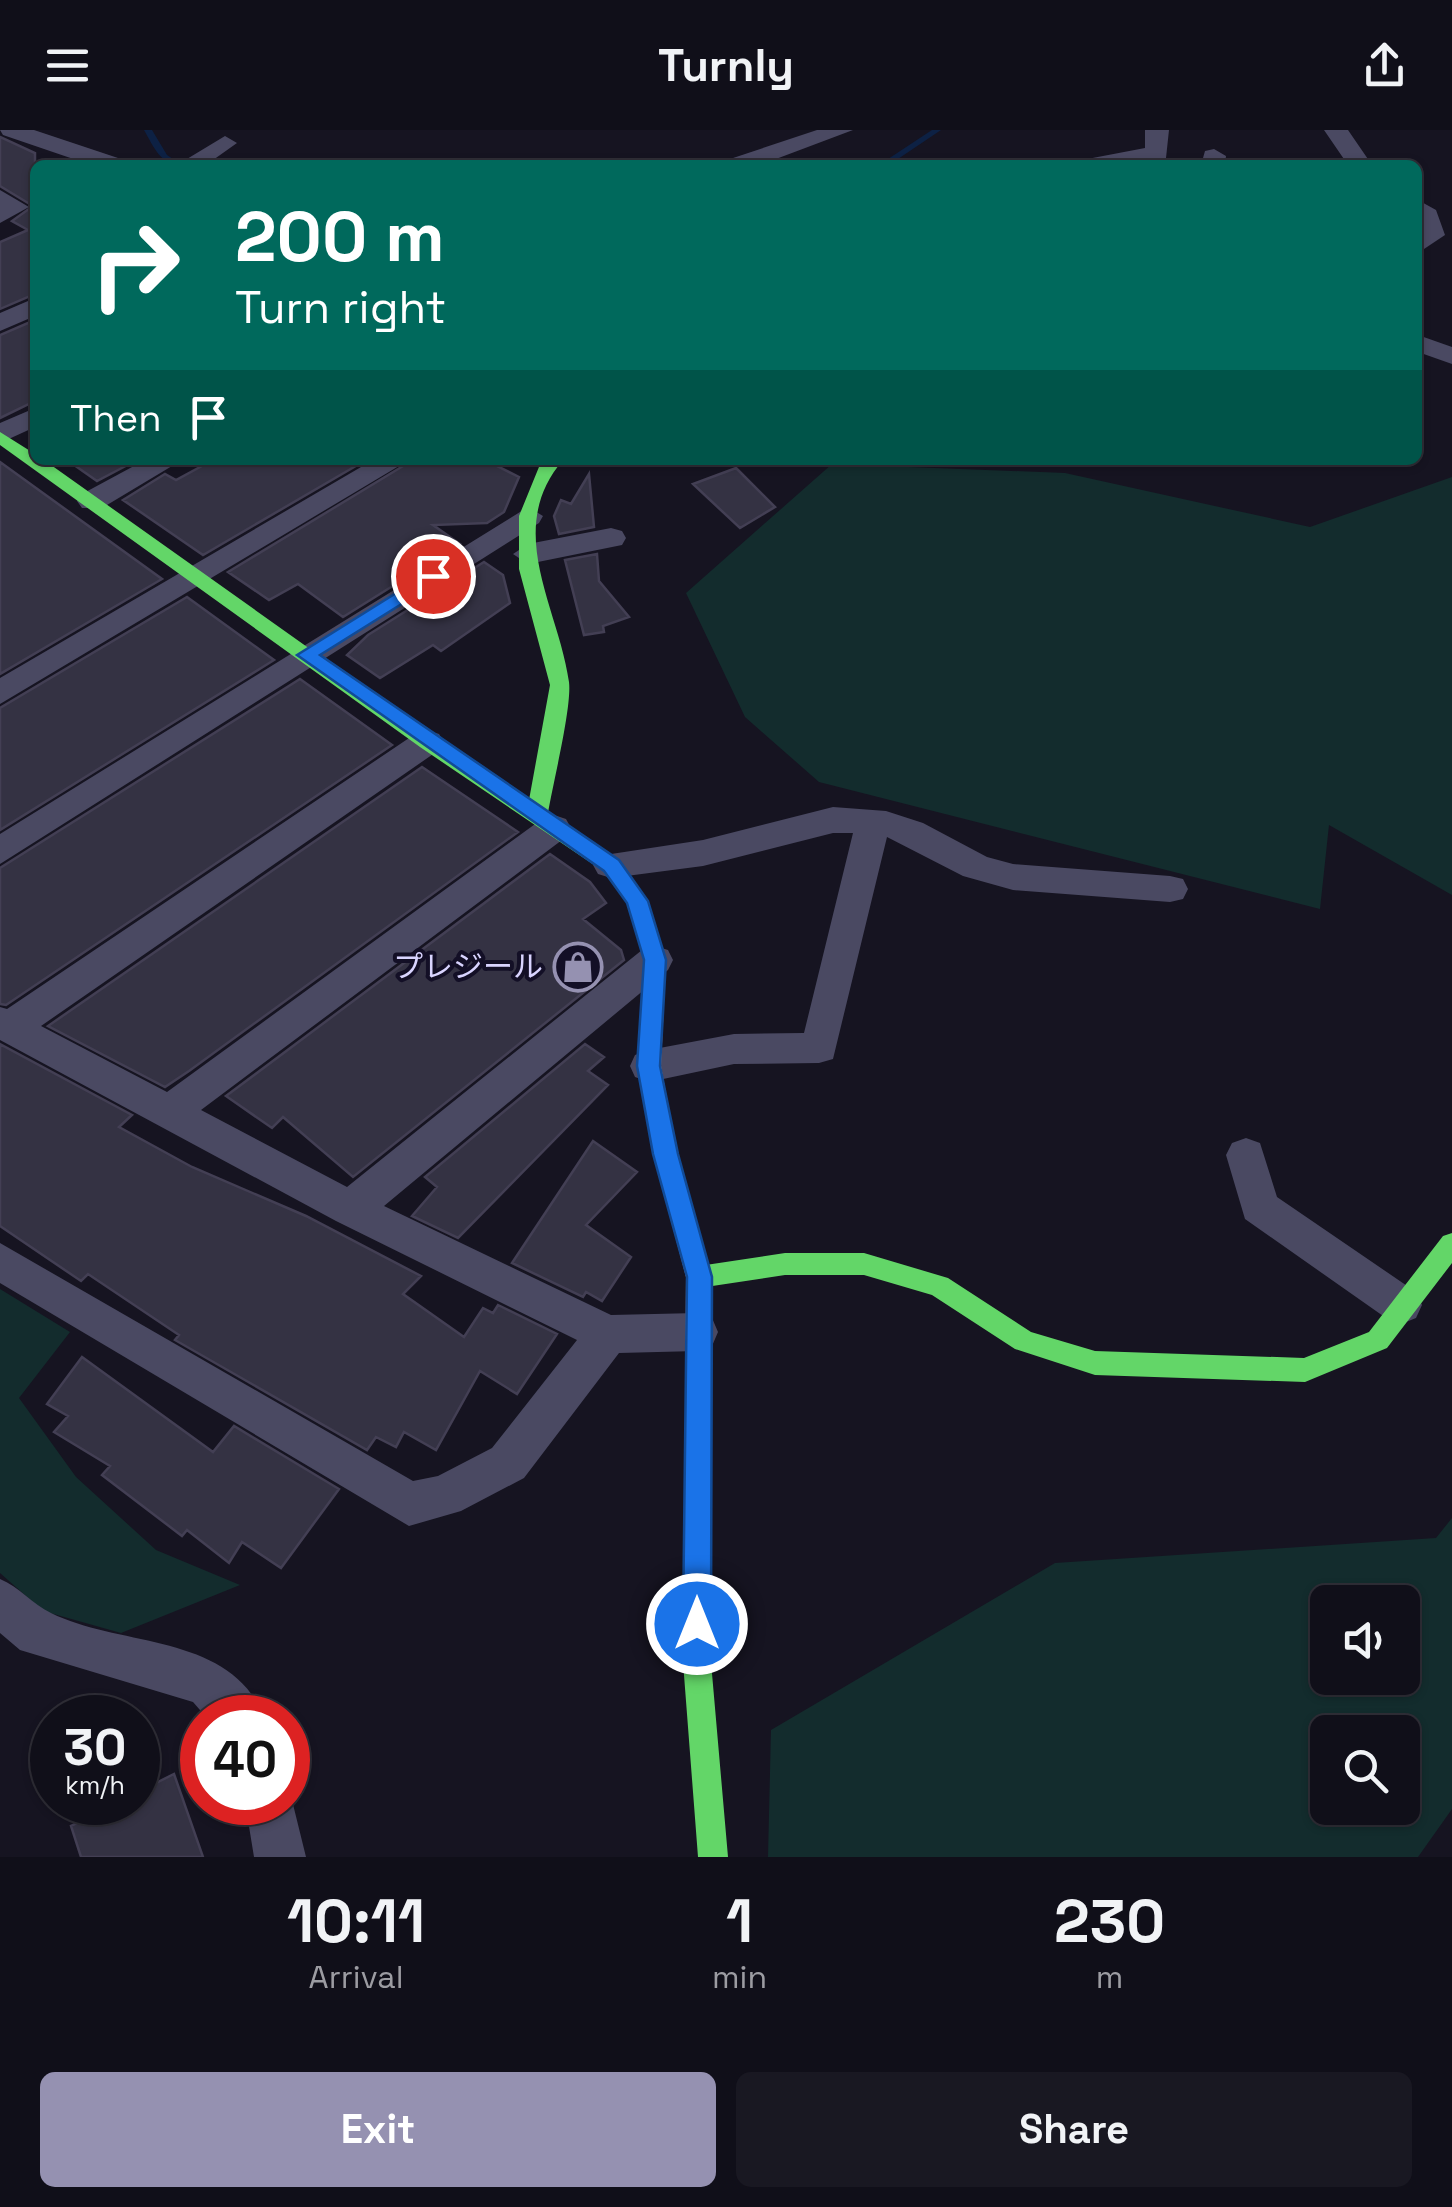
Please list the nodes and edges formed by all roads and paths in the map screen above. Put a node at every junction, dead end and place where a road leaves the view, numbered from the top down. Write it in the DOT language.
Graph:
graph roads {
  1 [pos="11,130"];
  2 [pos="74,130"];
  3 [pos="841,130"];
  4 [pos="1157,130"];
  5 [pos="1336,130"];
  6 [pos="47,143"];
  7 [pos="225,143"];
  8 [pos="100,160"];
  9 [pos="196,160"];
  10 [pos="755,160"];
  11 [pos="1139,160"];
  12 [pos="1357,160"];
  13 [pos="0,197"];
  14 [pos="1422,211"];
  15 [pos="0,215"];
  16 [pos="1422,242"];
  17 [pos="30,308"];
  18 [pos="0,323"];
  19 [pos="1422,345"];
  20 [pos="1452,356"];
  21 [pos="30,419"];
  22 [pos="0,436"];
  23 [pos="30,457"];
  24 [pos="41,465"];
  25 [pos="158,465"];
  26 [pos="386,465"];
  27 [pos="548,465"];
  28 [pos="92,501"];
  29 [pos="528,516"];
  30 [pos="611,538"];
  31 [pos="528,554"];
  32 [pos="200,577"];
  33 [pos="306,655"];
  34 [pos="0,692"];
  35 [pos="427,742"];
  36 [pos="874,820"];
  37 [pos="546,822"];
  38 [pos="0,851"];
  39 [pos="612,865"];
  40 [pos="1170,889"];
  41 [pos="655,960"];
  42 [pos="5,1025"];
  43 [pos="649,1066"];
  44 [pos="170,1112"];
  45 [pos="1246,1155"];
  46 [pos="350,1210"];
  47 [pos="1452,1244"];
  48 [pos="0,1261"];
  49 [pos="699,1277"];
  50 [pos="1401,1305"];
  51 [pos="697,1332"];
  52 [pos="608,1334"];
  53 [pos="0,1602"];
  54 [pos="219,1695"];
  55 [pos="274,1825"];
  56 [pos="280,1857"];
  57 [pos="714,1857"];
  1 -- 6 [label="street"];
  2 -- 6 [label="street"];
  3 -- 10 [label="street"];
  4 -- 11 [label="street"];
  5 -- 12 [label="street"];
  6 -- 8 [label="street"];
  7 -- 9 [label="street"];
  13 -- 15 [label="street"];
  14 -- 16 [label="street"];
  17 -- 18 [label="street"];
  19 -- 20 [label="street"];
  21 -- 22 [label="street"];
  22 -- 23 [label="street"];
  24 -- 28 [label="street"];
  25 -- 28 [label="street"];
  26 -- 32 [label="street"];
  27 -- 29 [label="street"];
  28 -- 32 [label="street"];
  29 -- 31 [label="street"];
  29 -- 33 [label="street"];
  30 -- 31 [label="street"];
  31 -- 37 [label="street"];
  32 -- 33 [label="street"];
  32 -- 34 [label="street"];
  33 -- 35 [label="street"];
  33 -- 38 [label="street"];
  35 -- 37 [label="street"];
  35 -- 42 [label="street"];
  36 -- 39 [label="street"];
  36 -- 40 [label="street"];
  36 -- 43 [label="street"];
  37 -- 39 [label="street"];
  37 -- 44 [label="street"];
  39 -- 41 [label="street"];
  41 -- 43 [label="street"];
  41 -- 46 [label="street"];
  42 -- 44 [label="street"];
  43 -- 49 [label="street"];
  44 -- 46 [label="street"];
  45 -- 50 [label="street"];
  46 -- 52 [label="street"];
  47 -- 50 [label="street"];
  48 -- 52 [label="street"];
  49 -- 50 [label="street"];
  49 -- 51 [label="street"];
  51 -- 52 [label="street"];
  51 -- 57 [label="street"];
  53 -- 54 [label="street"];
  55 -- 56 [label="street"];
}
